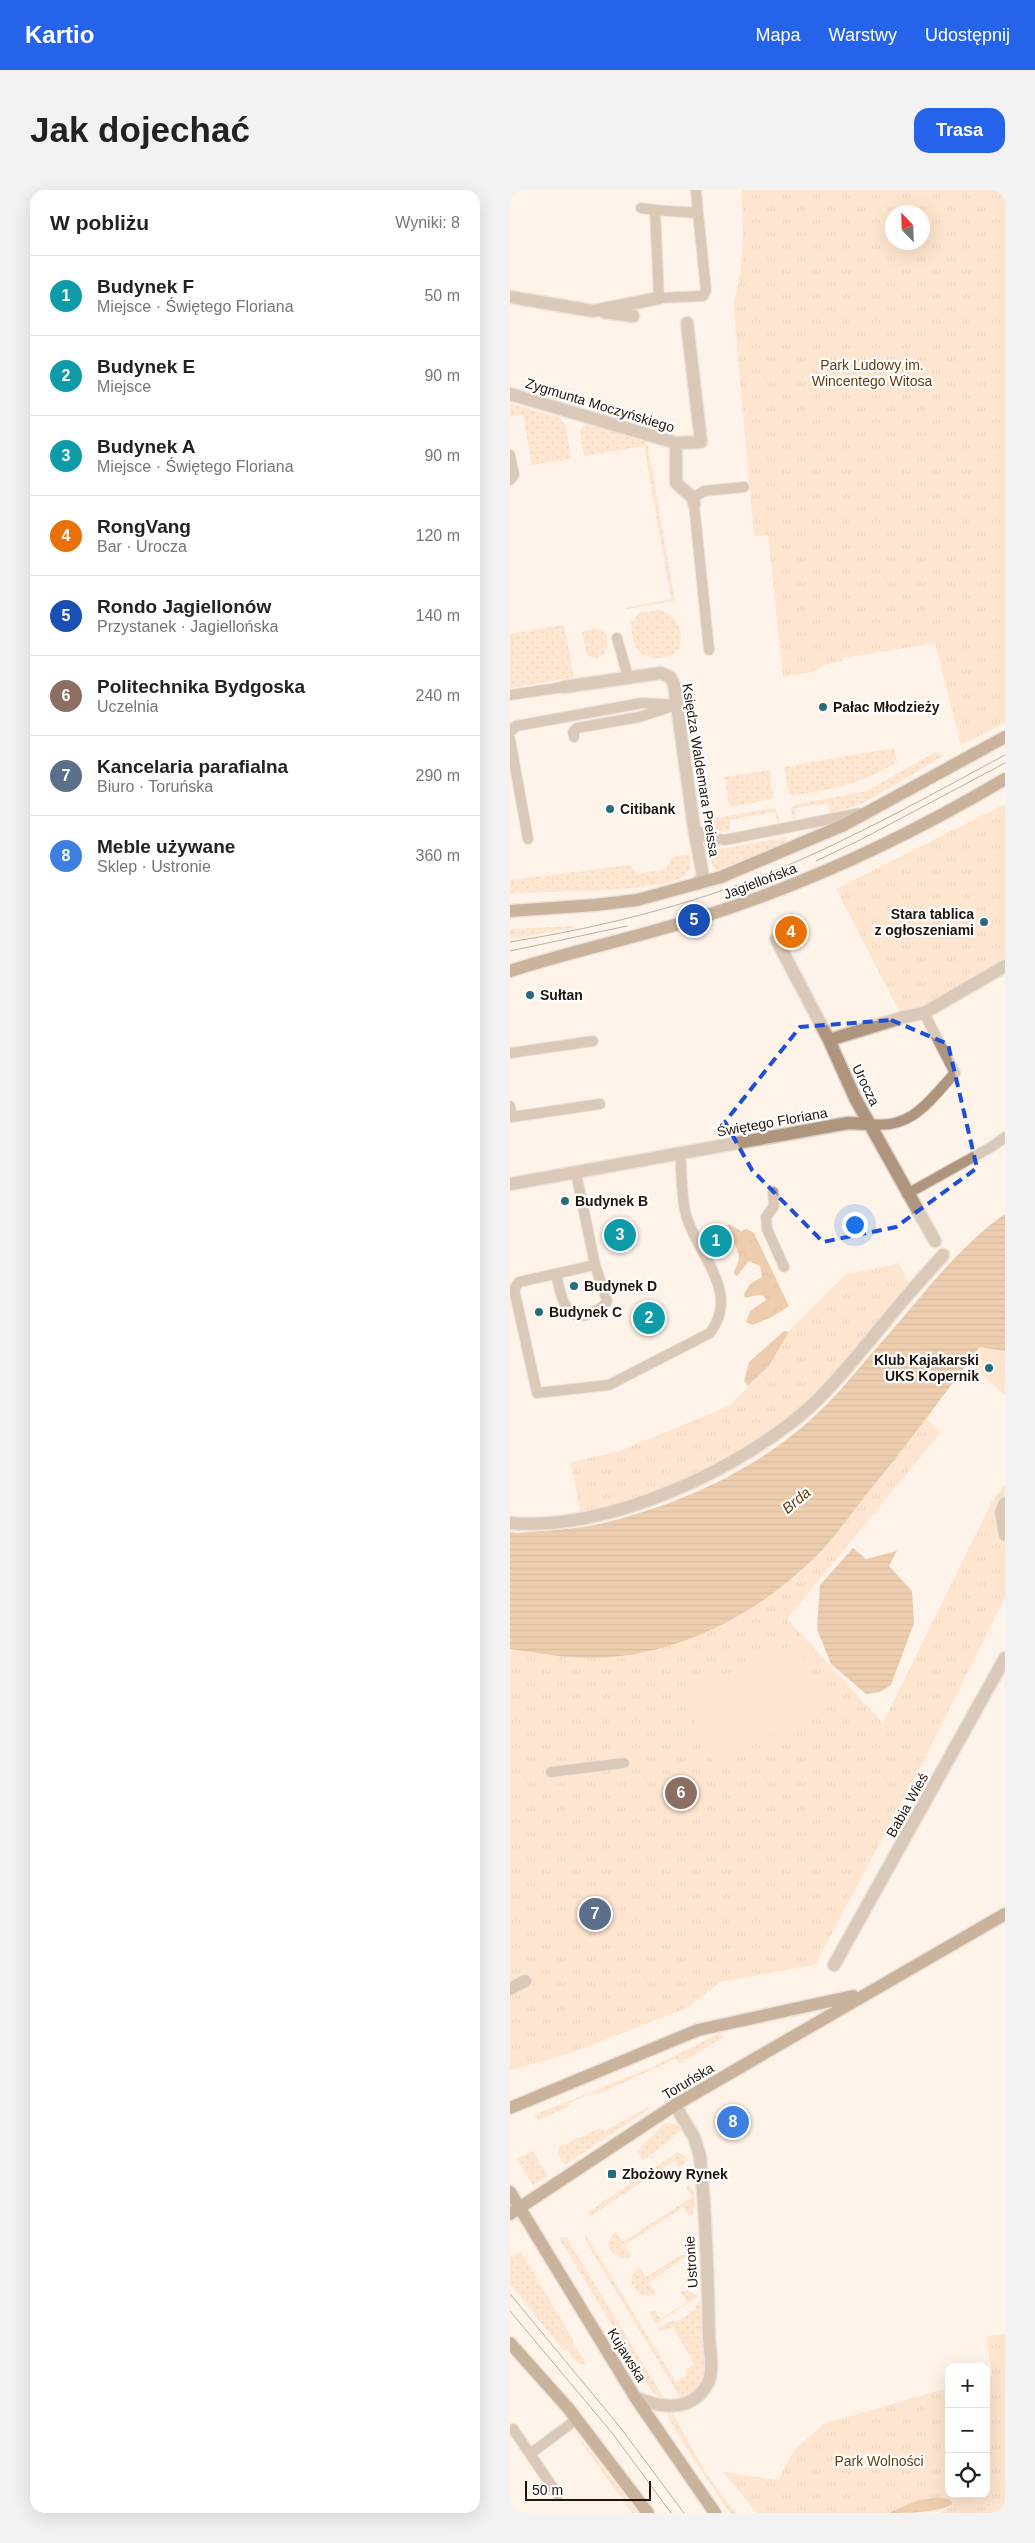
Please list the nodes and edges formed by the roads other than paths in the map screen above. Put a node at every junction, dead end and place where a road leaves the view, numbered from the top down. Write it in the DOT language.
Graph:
graph roads {
  1 [pos="696,190"];
  2 [pos="641,208"];
  3 [pos="655,210"];
  4 [pos="698,213"];
  5 [pos="510,297"];
  6 [pos="659,298"];
  7 [pos="594,311"];
  8 [pos="633,316"];
  9 [pos="688,323"];
  10 [pos="510,394"];
  11 [pos="676,443"];
  12 [pos="510,455"];
  13 [pos="510,480"];
  14 [pos="744,488"];
  15 [pos="694,501"];
  16 [pos="617,638"];
  17 [pos="709,650"];
  18 [pos="628,677"];
  19 [pos="564,687"];
  20 [pos="510,696"];
  21 [pos="678,705"];
  22 [pos="510,732"];
  23 [pos="574,737"];
  24 [pos="1005,737"];
  25 [pos="510,739"];
  26 [pos="1005,779"];
  27 [pos="876,809"];
  28 [pos="694,828"];
  29 [pos="528,839"];
  30 [pos="697,884"];
  31 [pos="510,911"];
  32 [pos="776,939"];
  33 [pos="1005,966"];
  34 [pos="510,971"];
  35 [pos="924,1013"];
  36 [pos="829,1040"];
  37 [pos="593,1041"];
  38 [pos="510,1053"];
  39 [pos="600,1104"];
  40 [pos="510,1106"];
  41 [pos="869,1124"];
  42 [pos="1005,1137"];
  43 [pos="680,1153"];
  44 [pos="576,1173"];
  45 [pos="510,1184"];
  46 [pos="773,1192"];
  47 [pos="907,1194"];
  48 [pos="935,1241"];
  49 [pos="943,1255"];
  50 [pos="595,1265"];
  51 [pos="784,1267"];
  52 [pos="556,1274"];
  53 [pos="1005,1504"];
  54 [pos="510,1523"];
  55 [pos="1005,1535"];
  56 [pos="1005,1658"];
  57 [pos="624,1763"];
  58 [pos="551,1772"];
  59 [pos="1005,1914"];
  60 [pos="834,1965"];
  61 [pos="526,1981"];
  62 [pos="877,1988"];
  63 [pos="510,1989"];
  64 [pos="675,2105"];
  65 [pos="510,2108"];
  66 [pos="510,2192"];
  67 [pos="515,2211"];
  68 [pos="510,2343"];
  69 [pos="635,2398"];
  70 [pos="577,2420"];
  71 [pos="513,2429"];
  72 [pos="530,2454"];
  73 [pos="558,2495"];
  74 [pos="648,2513"];
  75 [pos="715,2513"];
  1 -- 4 [label="lane"];
  2 -- 3 [label="lane"];
  3 -- 4 [label="lane"];
  3 -- 6 [label="lane"];
  4 -- 6 [label="lane"];
  5 -- 7 [label="street"];
  6 -- 7 [label="street"];
  7 -- 8 [label="street"];
  9 -- 11 [label="street"];
  10 -- 11 [label="street, Zygmunta Moczyńskiego"];
  11 -- 15 [label="street, Zygmunta Moczyńskiego"];
  12 -- 13 [label="lane"];
  14 -- 15 [label="lane"];
  15 -- 17 [label="lane"];
  16 -- 18 [label="lane"];
  18 -- 19 [label="street, Księdza Waldemara Preissa"];
  18 -- 21 [label="street, Księdza Waldemara Preissa"];
  19 -- 20 [label="lane"];
  21 -- 22 [label="lane"];
  21 -- 23 [label="lane"];
  21 -- 28 [label="street, Księdza Waldemara Preissa"];
  24 -- 27 [label="main road, Jagiellońska"];
  25 -- 29 [label="lane"];
  26 -- 34 [label="main road, Jagiellońska"];
  27 -- 28 [label="lane"];
  27 -- 30 [label="main road, Jagiellońska"];
  28 -- 30 [label="street, Księdza Waldemara Preissa"];
  30 -- 31 [label="main road, Jagiellońska"];
  32 -- 36 [label="street, Urocza"];
  33 -- 35 [label="street"];
  35 -- 36 [label="street"];
  35 -- 41 [label="lane, Świętego Floriana"];
  36 -- 41 [label="street, Urocza"];
  37 -- 38 [label="lane"];
  39 -- 40 [label="lane"];
  41 -- 43 [label="street, Świętego Floriana"];
  41 -- 47 [label="street, Urocza"];
  42 -- 47 [label="lane"];
  43 -- 44 [label="street, Świętego Floriana"];
  43 -- 52 [label="lane"];
  44 -- 45 [label="street, Świętego Floriana"];
  44 -- 50 [label="lane"];
  46 -- 51 [label="lane"];
  47 -- 48 [label="street, Urocza"];
  49 -- 54 [label="street"];
  50 -- 52 [label="lane"];
  50 -- 52 [label="lane"];
  53 -- 55 [label="street"];
  56 -- 60 [label="street, Babia Wieś"];
  57 -- 58 [label="lane"];
  59 -- 62 [label="main road, Toruńska"];
  61 -- 63 [label="street"];
  62 -- 64 [label="main road, Toruńska"];
  62 -- 65 [label="main road, Toruńska"];
  64 -- 67 [label="main road, Toruńska"];
  64 -- 69 [label="street, Ustronie"];
  66 -- 67 [label="main road, Kujawska"];
  67 -- 69 [label="main road, Kujawska"];
  68 -- 70 [label="main road"];
  69 -- 75 [label="main road, Kujawska"];
  70 -- 72 [label="lane"];
  70 -- 74 [label="main road"];
  71 -- 72 [label="lane"];
  72 -- 73 [label="lane"];
}
